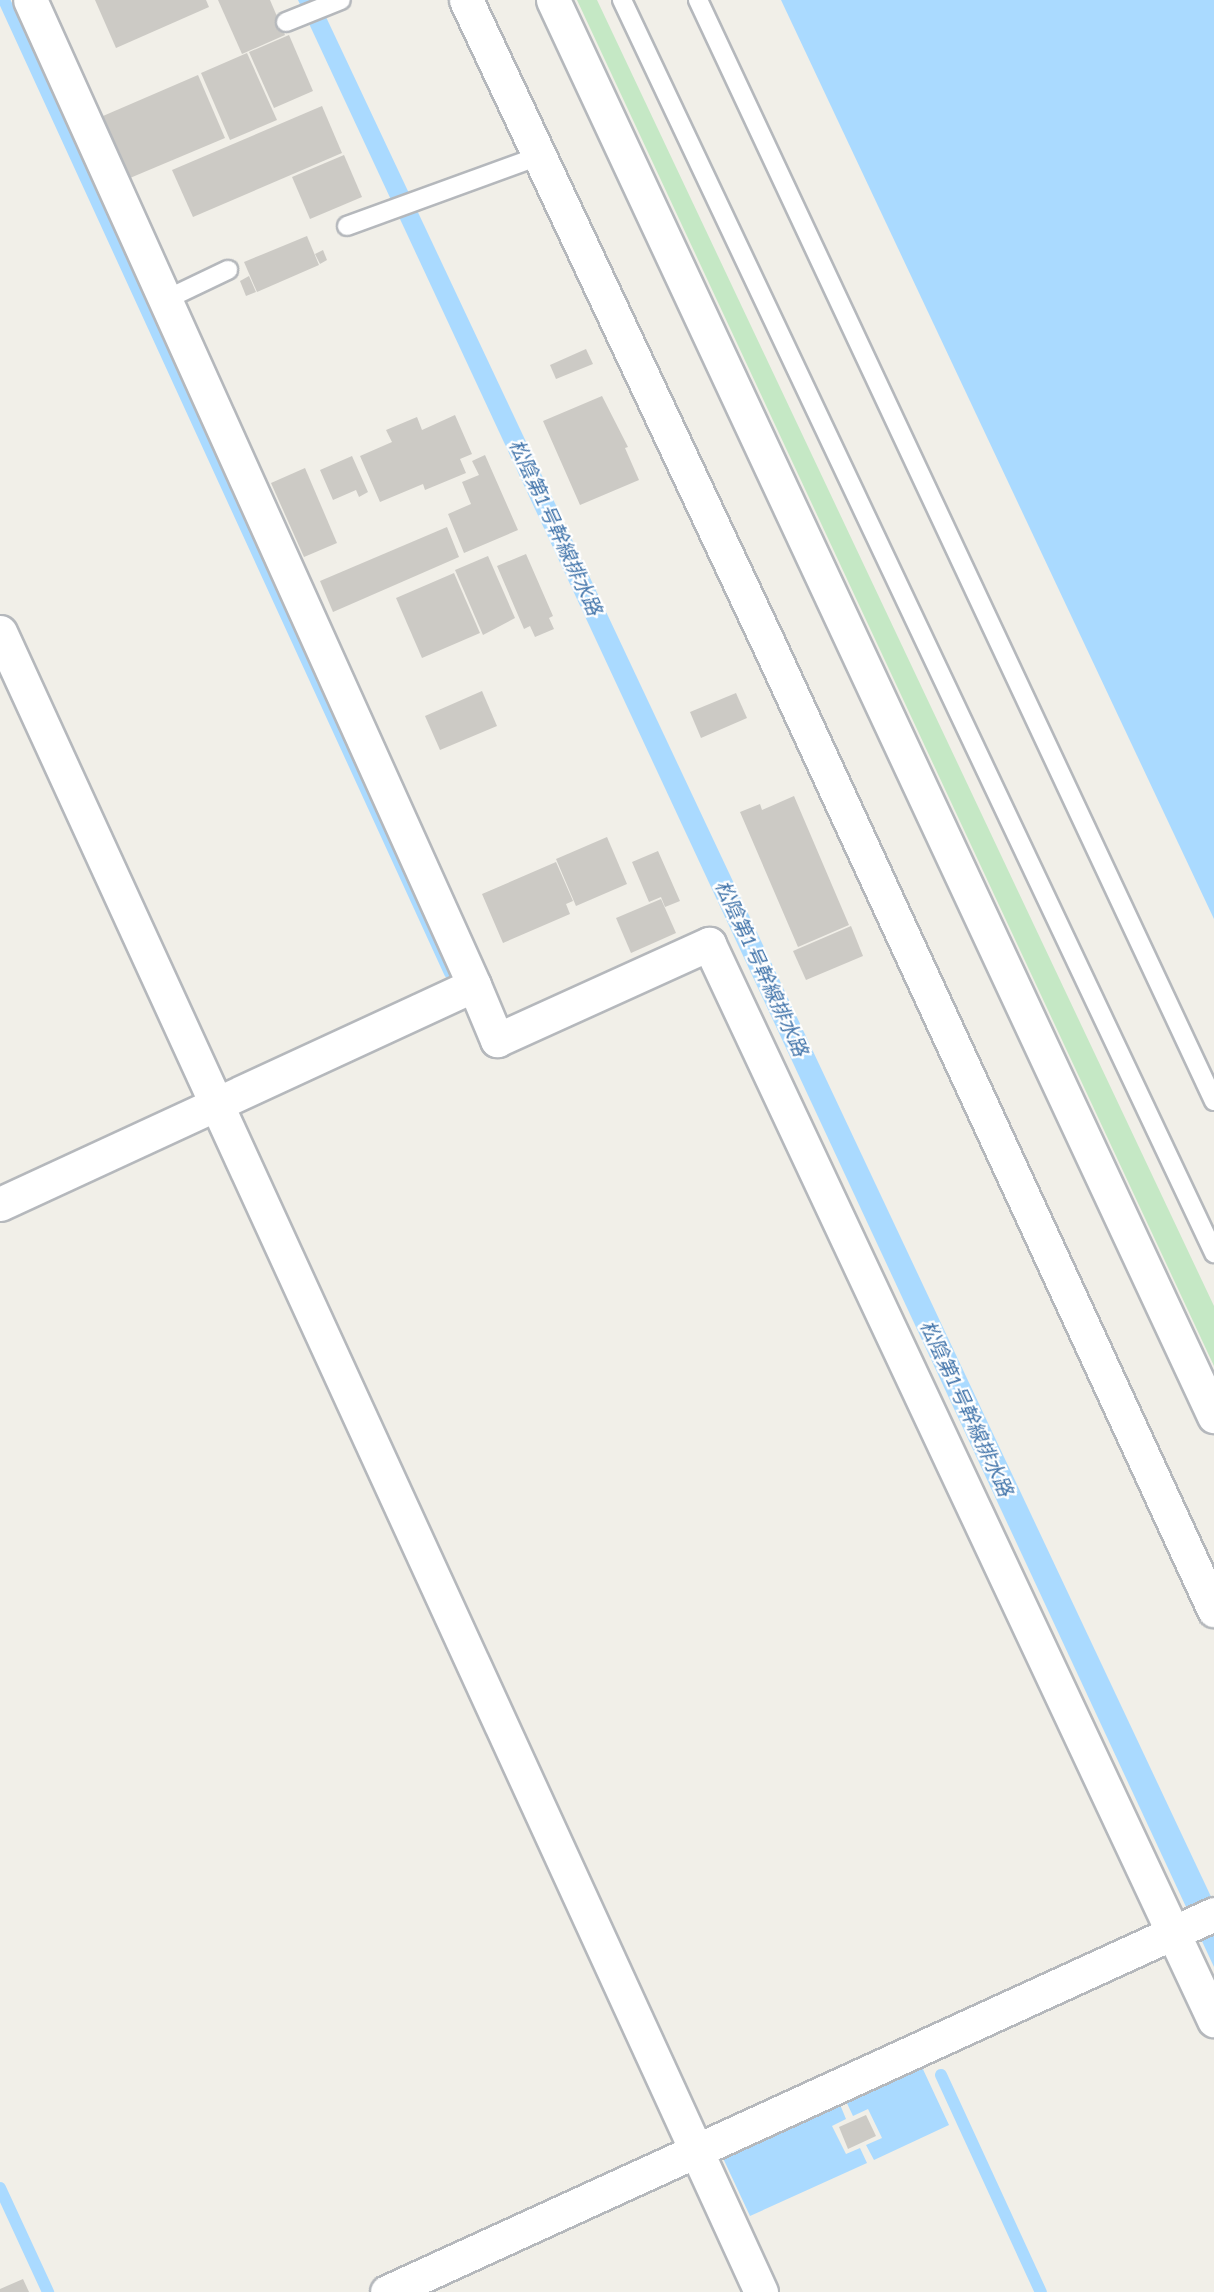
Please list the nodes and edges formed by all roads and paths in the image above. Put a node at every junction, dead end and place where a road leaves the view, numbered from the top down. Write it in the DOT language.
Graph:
graph roads {
  1 [pos="30,0"];
  2 [pos="466,0"];
  3 [pos="554,0"];
  4 [pos="622,0"];
  5 [pos="698,0"];
  6 [pos="336,2"];
  7 [pos="289,21"];
  8 [pos="539,156"];
  9 [pos="347,226"];
  10 [pos="228,270"];
  11 [pos="165,300"];
  12 [pos="0,632"];
  13 [pos="474,985"];
  14 [pos="1214,1101"];
  15 [pos="216,1105"];
  16 [pos="0,1204"];
  17 [pos="1214,1253"];
  18 [pos="1214,1416"];
  19 [pos="1214,1610"];
  20 [pos="1214,1914"];
  21 [pos="1173,1932"];
  22 [pos="1214,2020"];
  23 [pos="695,2151"];
  24 [pos="387,2292"];
  25 [pos="761,2292"];
  1 -- 11 [label="street"];
  2 -- 8 [label="street"];
  3 -- 18 [label="street"];
  4 -- 17 [label="lane"];
  5 -- 14 [label="lane"];
  6 -- 7 [label="lane"];
  8 -- 9 [label="lane"];
  8 -- 19 [label="street"];
  10 -- 11 [label="lane"];
  11 -- 13 [label="street"];
  12 -- 15 [label="street"];
  13 -- 15 [label="street"];
  13 -- 21 [label="street"];
  15 -- 16 [label="street"];
  15 -- 23 [label="street"];
  20 -- 21 [label="street"];
  21 -- 22 [label="street"];
  21 -- 23 [label="street"];
  23 -- 24 [label="street"];
  23 -- 25 [label="street"];
}
